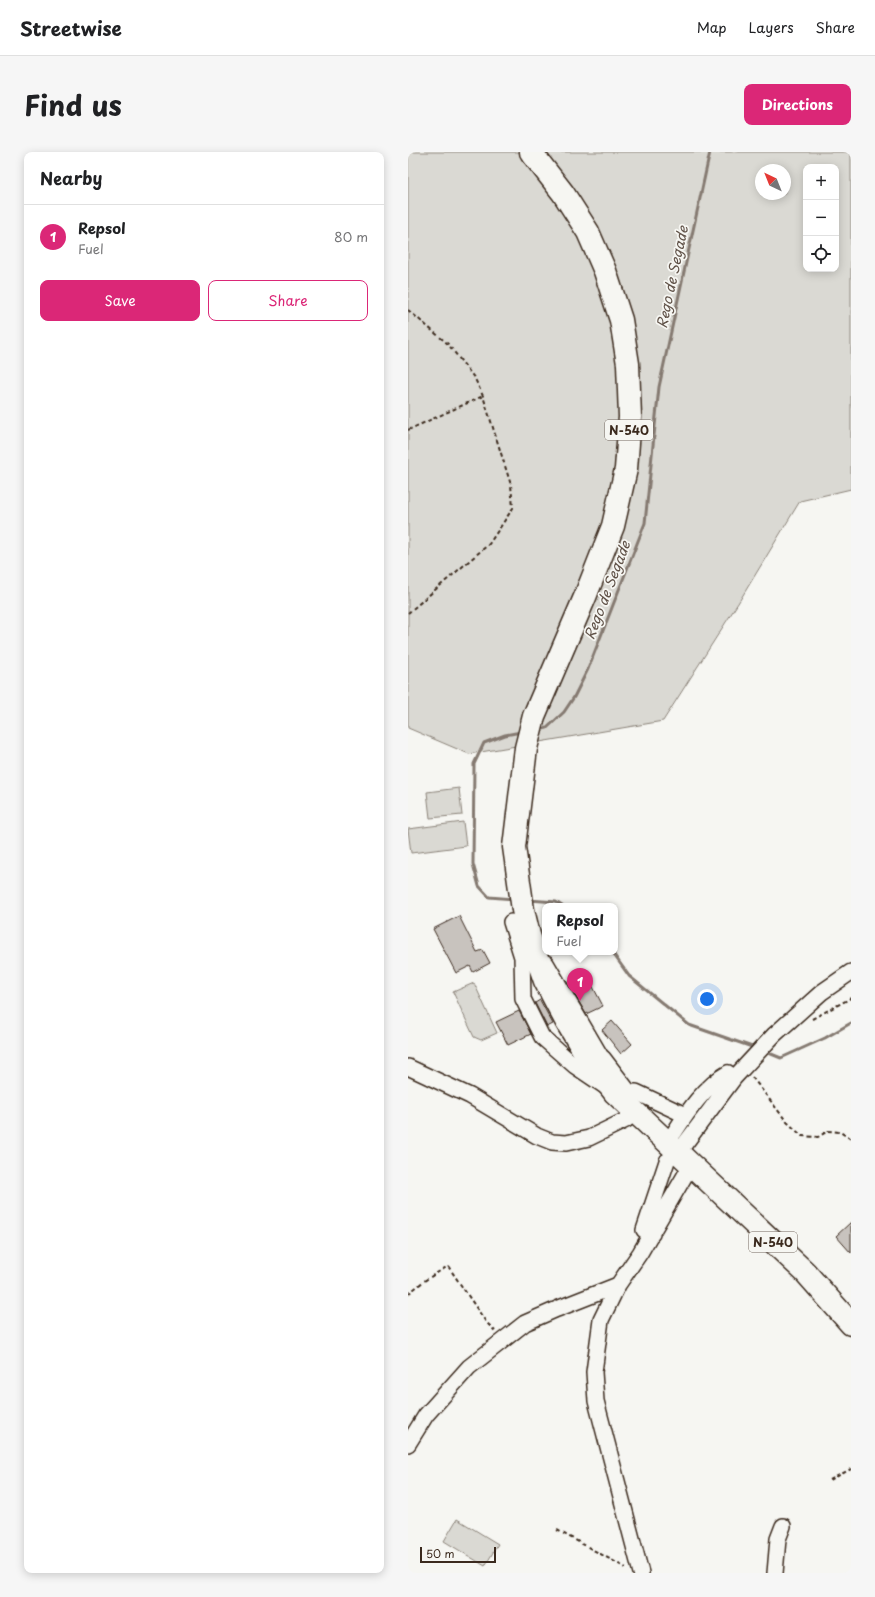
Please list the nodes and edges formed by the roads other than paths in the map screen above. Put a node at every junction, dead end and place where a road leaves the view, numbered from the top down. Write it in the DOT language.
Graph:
graph roads {
  1 [pos="531,152"];
  2 [pos="511,922"];
  3 [pos="529,935"];
  4 [pos="851,972"];
  5 [pos="600,1054"];
  6 [pos="408,1068"];
  7 [pos="739,1072"];
  8 [pos="621,1094"];
  9 [pos="685,1116"];
  10 [pos="677,1153"];
  11 [pos="652,1234"];
  12 [pos="618,1285"];
  13 [pos="851,1324"];
  14 [pos="408,1444"];
  15 [pos="783,1526"];
  16 [pos="640,1570"];
  17 [pos="775,1573"];
  1 -- 3 [label="highway, N-540"];
  2 -- 8 [label="street"];
  3 -- 5 [label="street"];
  3 -- 8 [label="highway, N-540"];
  4 -- 7 [label="street"];
  5 -- 8 [label="street"];
  5 -- 8 [label="street"];
  6 -- 8 [label="street"];
  7 -- 9 [label="street"];
  7 -- 10 [label="street"];
  8 -- 9 [label="street"];
  8 -- 10 [label="highway, N-540"];
  9 -- 10 [label="street"];
  10 -- 11 [label="street"];
  10 -- 11 [label="street"];
  10 -- 13 [label="highway, N-540"];
  11 -- 12 [label="street"];
  12 -- 14 [label="street"];
  12 -- 16 [label="street"];
  15 -- 17 [label="street"];
}
